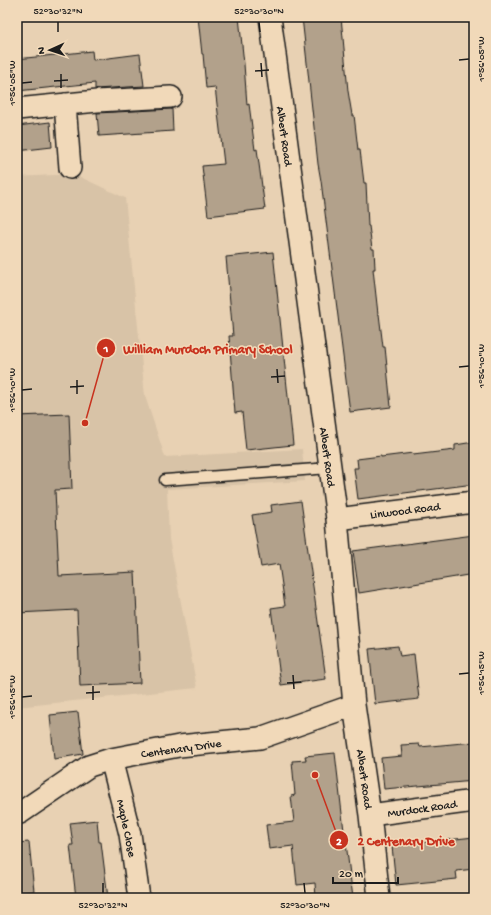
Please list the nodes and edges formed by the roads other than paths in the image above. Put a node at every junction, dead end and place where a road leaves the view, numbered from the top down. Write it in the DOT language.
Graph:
graph roads {
  1 [pos="270,17"];
  2 [pos="171,97"];
  3 [pos="65,104"];
  4 [pos="17,109"];
  5 [pos="70,168"];
  6 [pos="330,468"];
  7 [pos="165,480"];
  8 [pos="474,502"];
  9 [pos="337,519"];
  10 [pos="354,705"];
  11 [pos="111,759"];
  12 [pos="474,801"];
  13 [pos="17,813"];
  14 [pos="370,815"];
  15 [pos="140,898"];
  16 [pos="379,898"];
  1 -- 6 [label="street, Albert Road"];
  2 -- 3 [label="street"];
  3 -- 4 [label="street"];
  3 -- 5 [label="street"];
  6 -- 7 [label="lane"];
  6 -- 9 [label="street, Albert Road"];
  8 -- 9 [label="street, Linwood Road"];
  9 -- 10 [label="street, Albert Road"];
  10 -- 11 [label="street, Centenary Drive"];
  10 -- 14 [label="street, Albert Road"];
  11 -- 13 [label="street, Centenary Drive"];
  11 -- 15 [label="street, Maple Close"];
  12 -- 14 [label="street, Murdock Road"];
  14 -- 16 [label="street, Albert Road"];
}
